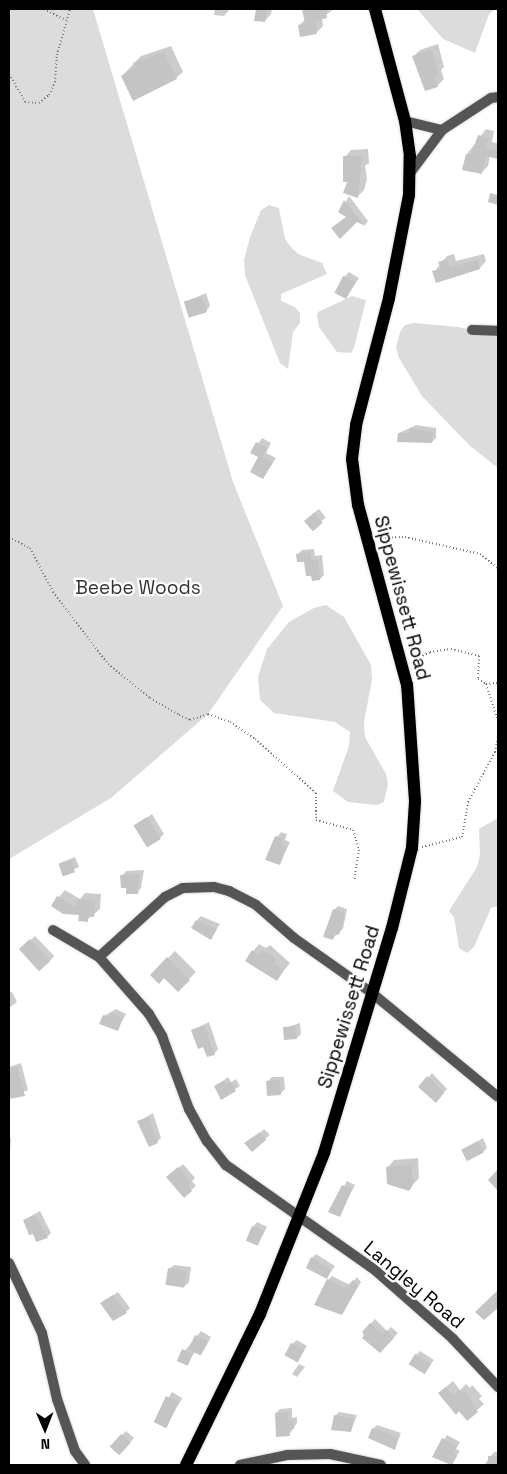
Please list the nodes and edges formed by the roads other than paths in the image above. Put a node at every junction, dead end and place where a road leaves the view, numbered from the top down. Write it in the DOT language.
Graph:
graph roads {
  1 [pos="375,9"];
  2 [pos="496,96"];
  3 [pos="405,121"];
  4 [pos="442,130"];
  5 [pos="410,172"];
  6 [pos="472,330"];
  7 [pos="498,331"];
  8 [pos="53,930"];
  9 [pos="99,957"];
  10 [pos="372,993"];
  11 [pos="498,1097"];
  12 [pos="298,1219"];
  13 [pos="9,1263"];
  14 [pos="498,1388"];
  15 [pos="84,1465"];
  16 [pos="187,1465"];
  17 [pos="240,1465"];
  18 [pos="380,1465"];
  1 -- 3 [label="main road, Sippewissett Road"];
  2 -- 4 [label="street"];
  3 -- 4 [label="street"];
  3 -- 5 [label="main road, Sippewissett Road"];
  4 -- 5 [label="street"];
  5 -- 10 [label="main road, Sippewissett Road"];
  6 -- 7 [label="street"];
  8 -- 9 [label="street, Langley Road"];
  9 -- 10 [label="street"];
  9 -- 12 [label="street, Langley Road"];
  10 -- 11 [label="street"];
  10 -- 12 [label="main road, Sippewissett Road"];
  12 -- 14 [label="street, Langley Road"];
  12 -- 16 [label="main road, Sippewissett Road"];
  13 -- 15 [label="street"];
  17 -- 18 [label="street"];
}
